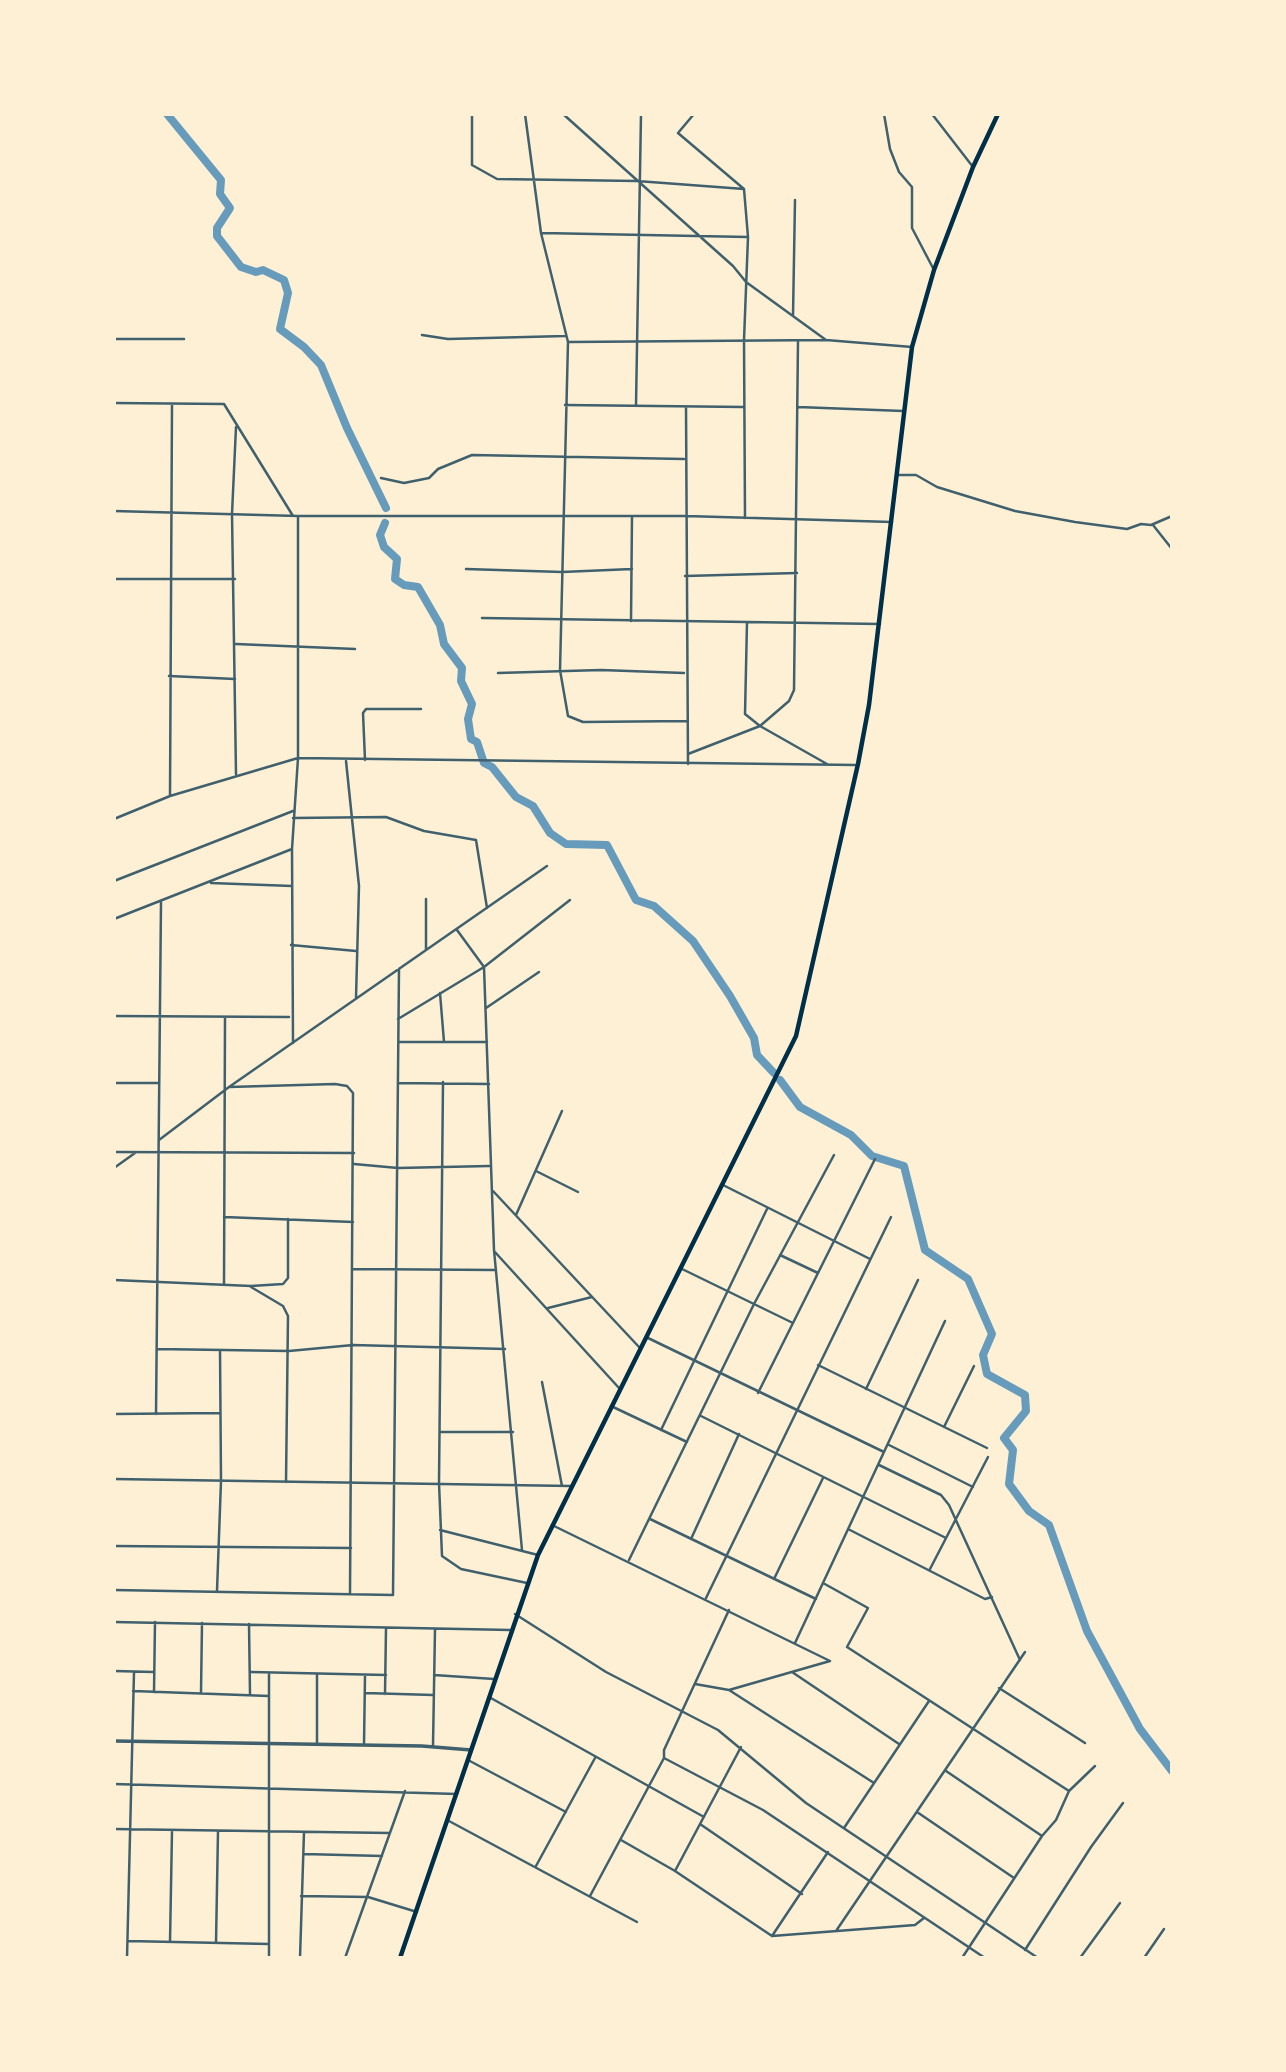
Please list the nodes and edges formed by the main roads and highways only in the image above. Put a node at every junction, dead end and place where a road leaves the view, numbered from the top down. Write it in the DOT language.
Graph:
graph roads {
  1 [pos="998,114"];
  2 [pos="400,1958"];
  1 -- 2 [label="main road"];
}
